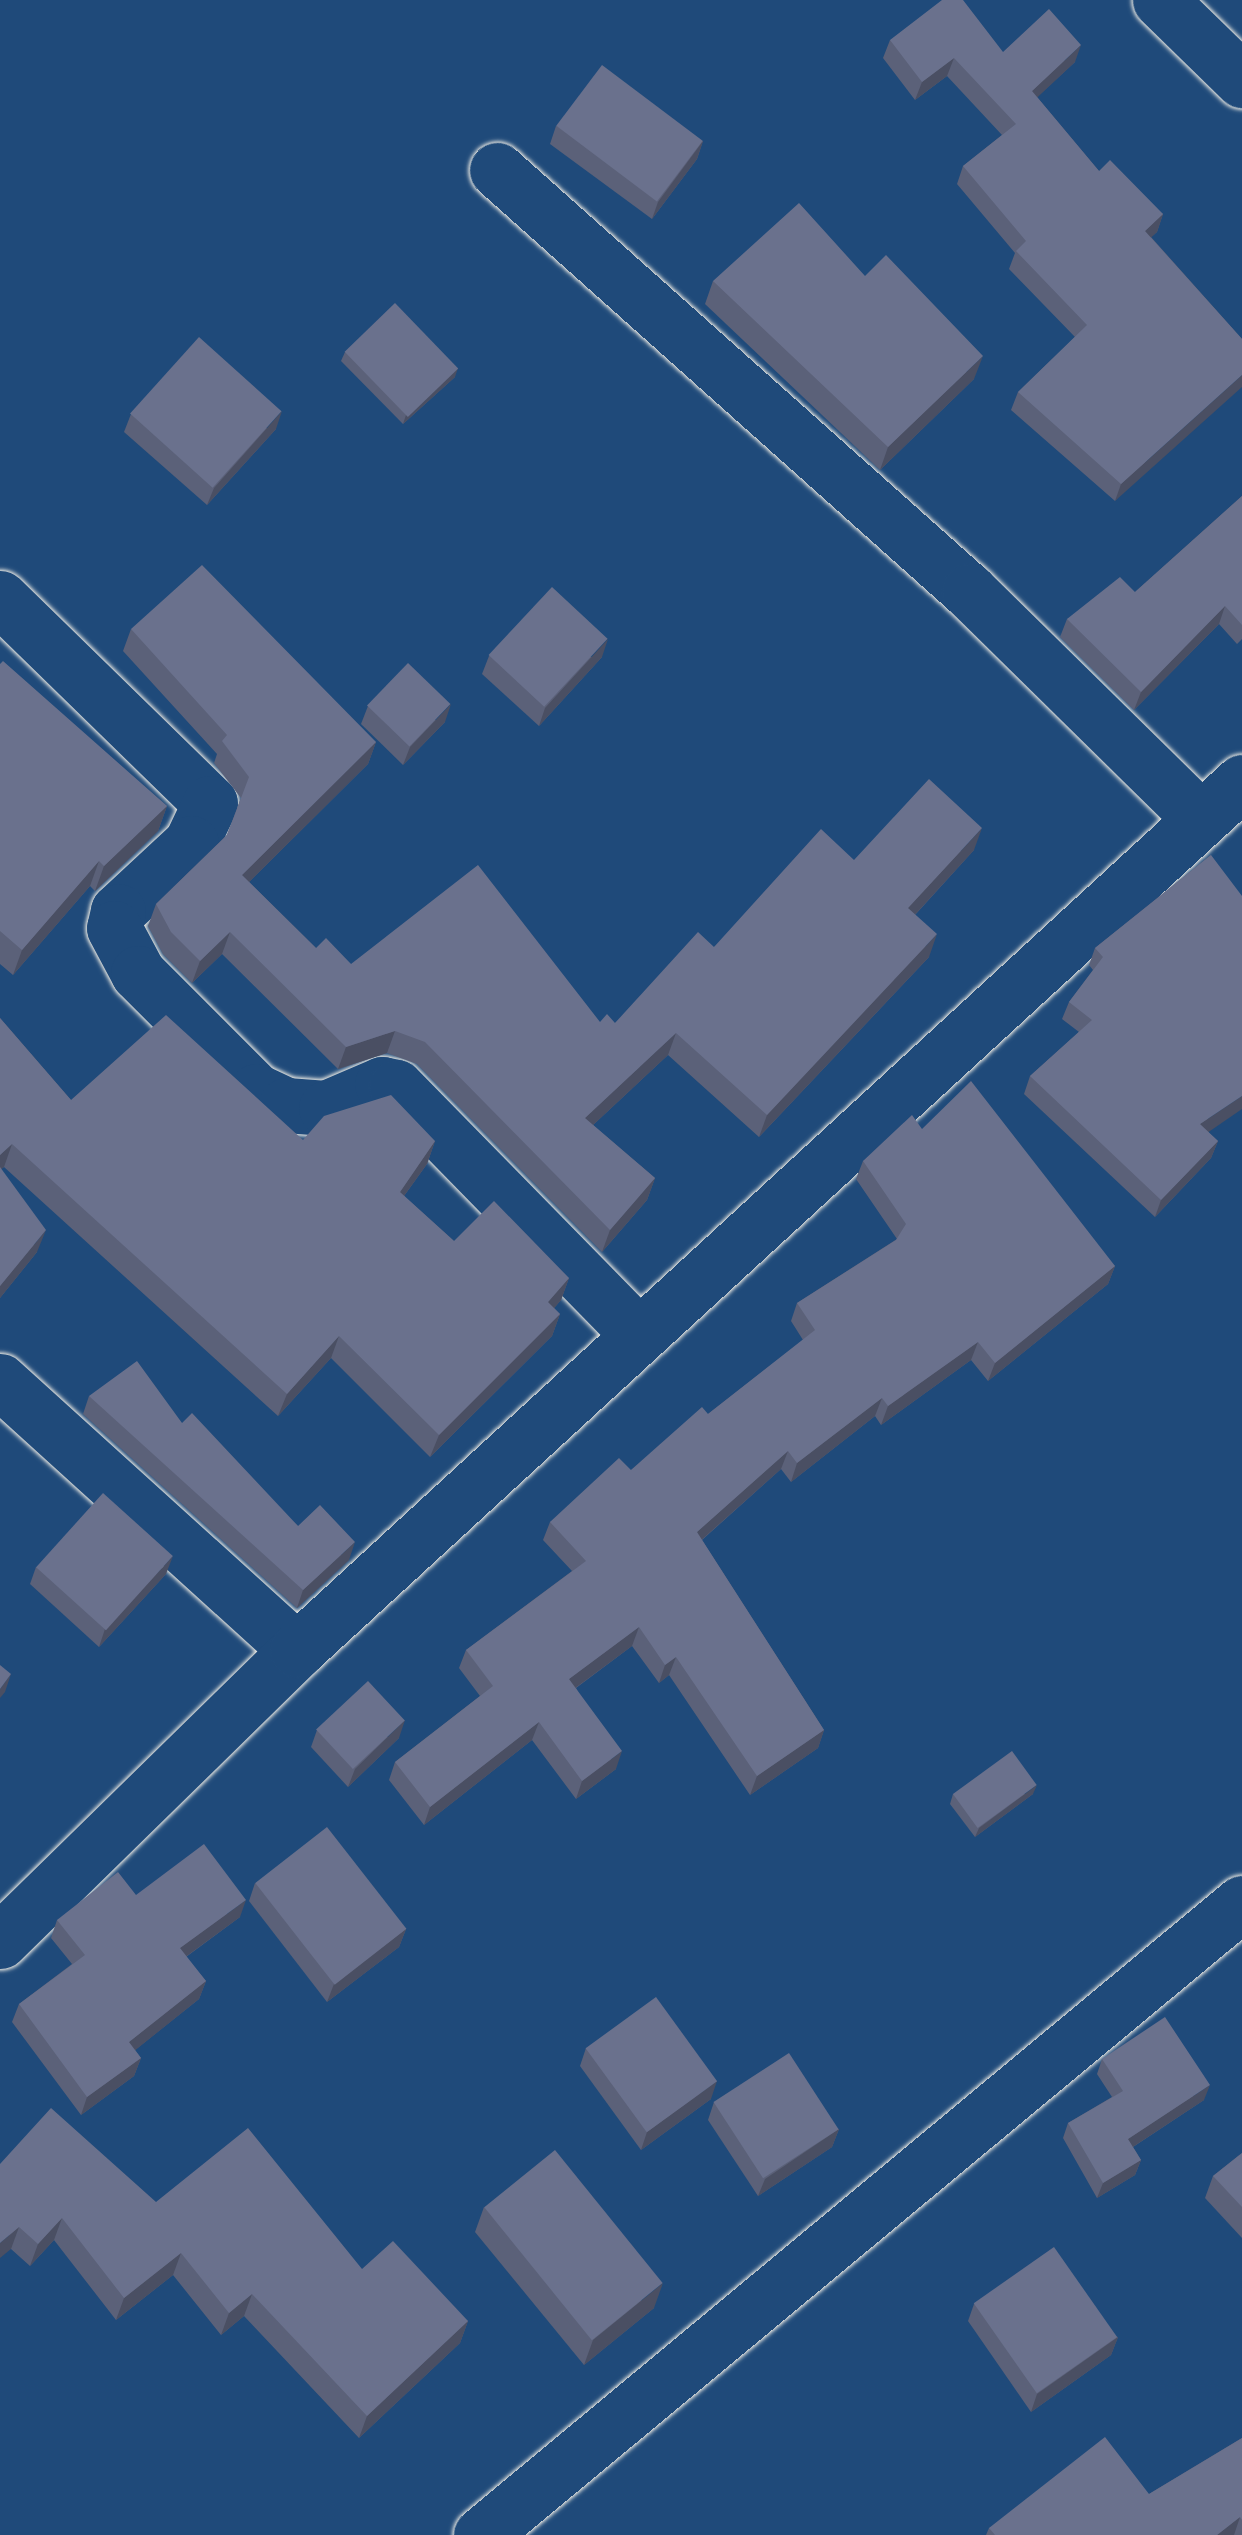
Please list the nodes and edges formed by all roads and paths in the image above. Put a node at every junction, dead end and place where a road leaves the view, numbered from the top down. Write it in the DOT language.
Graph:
graph roads {
  1 [pos="1160,0"];
  2 [pos="1242,80"];
  3 [pos="497,170"];
  4 [pos="0,598"];
  5 [pos="1242,782"];
  6 [pos="1198,816"];
  7 [pos="638,1334"];
  8 [pos="0,1381"];
  9 [pos="297,1650"];
  10 [pos="1242,1903"];
  11 [pos="0,1941"];
  12 [pos="481,2535"];
  1 -- 2 [label="street"];
  3 -- 6 [label="street"];
  4 -- 7 [label="street"];
  5 -- 6 [label="street"];
  6 -- 7 [label="street"];
  7 -- 9 [label="street"];
  8 -- 9 [label="street"];
  9 -- 11 [label="street"];
  10 -- 12 [label="street"];
}
